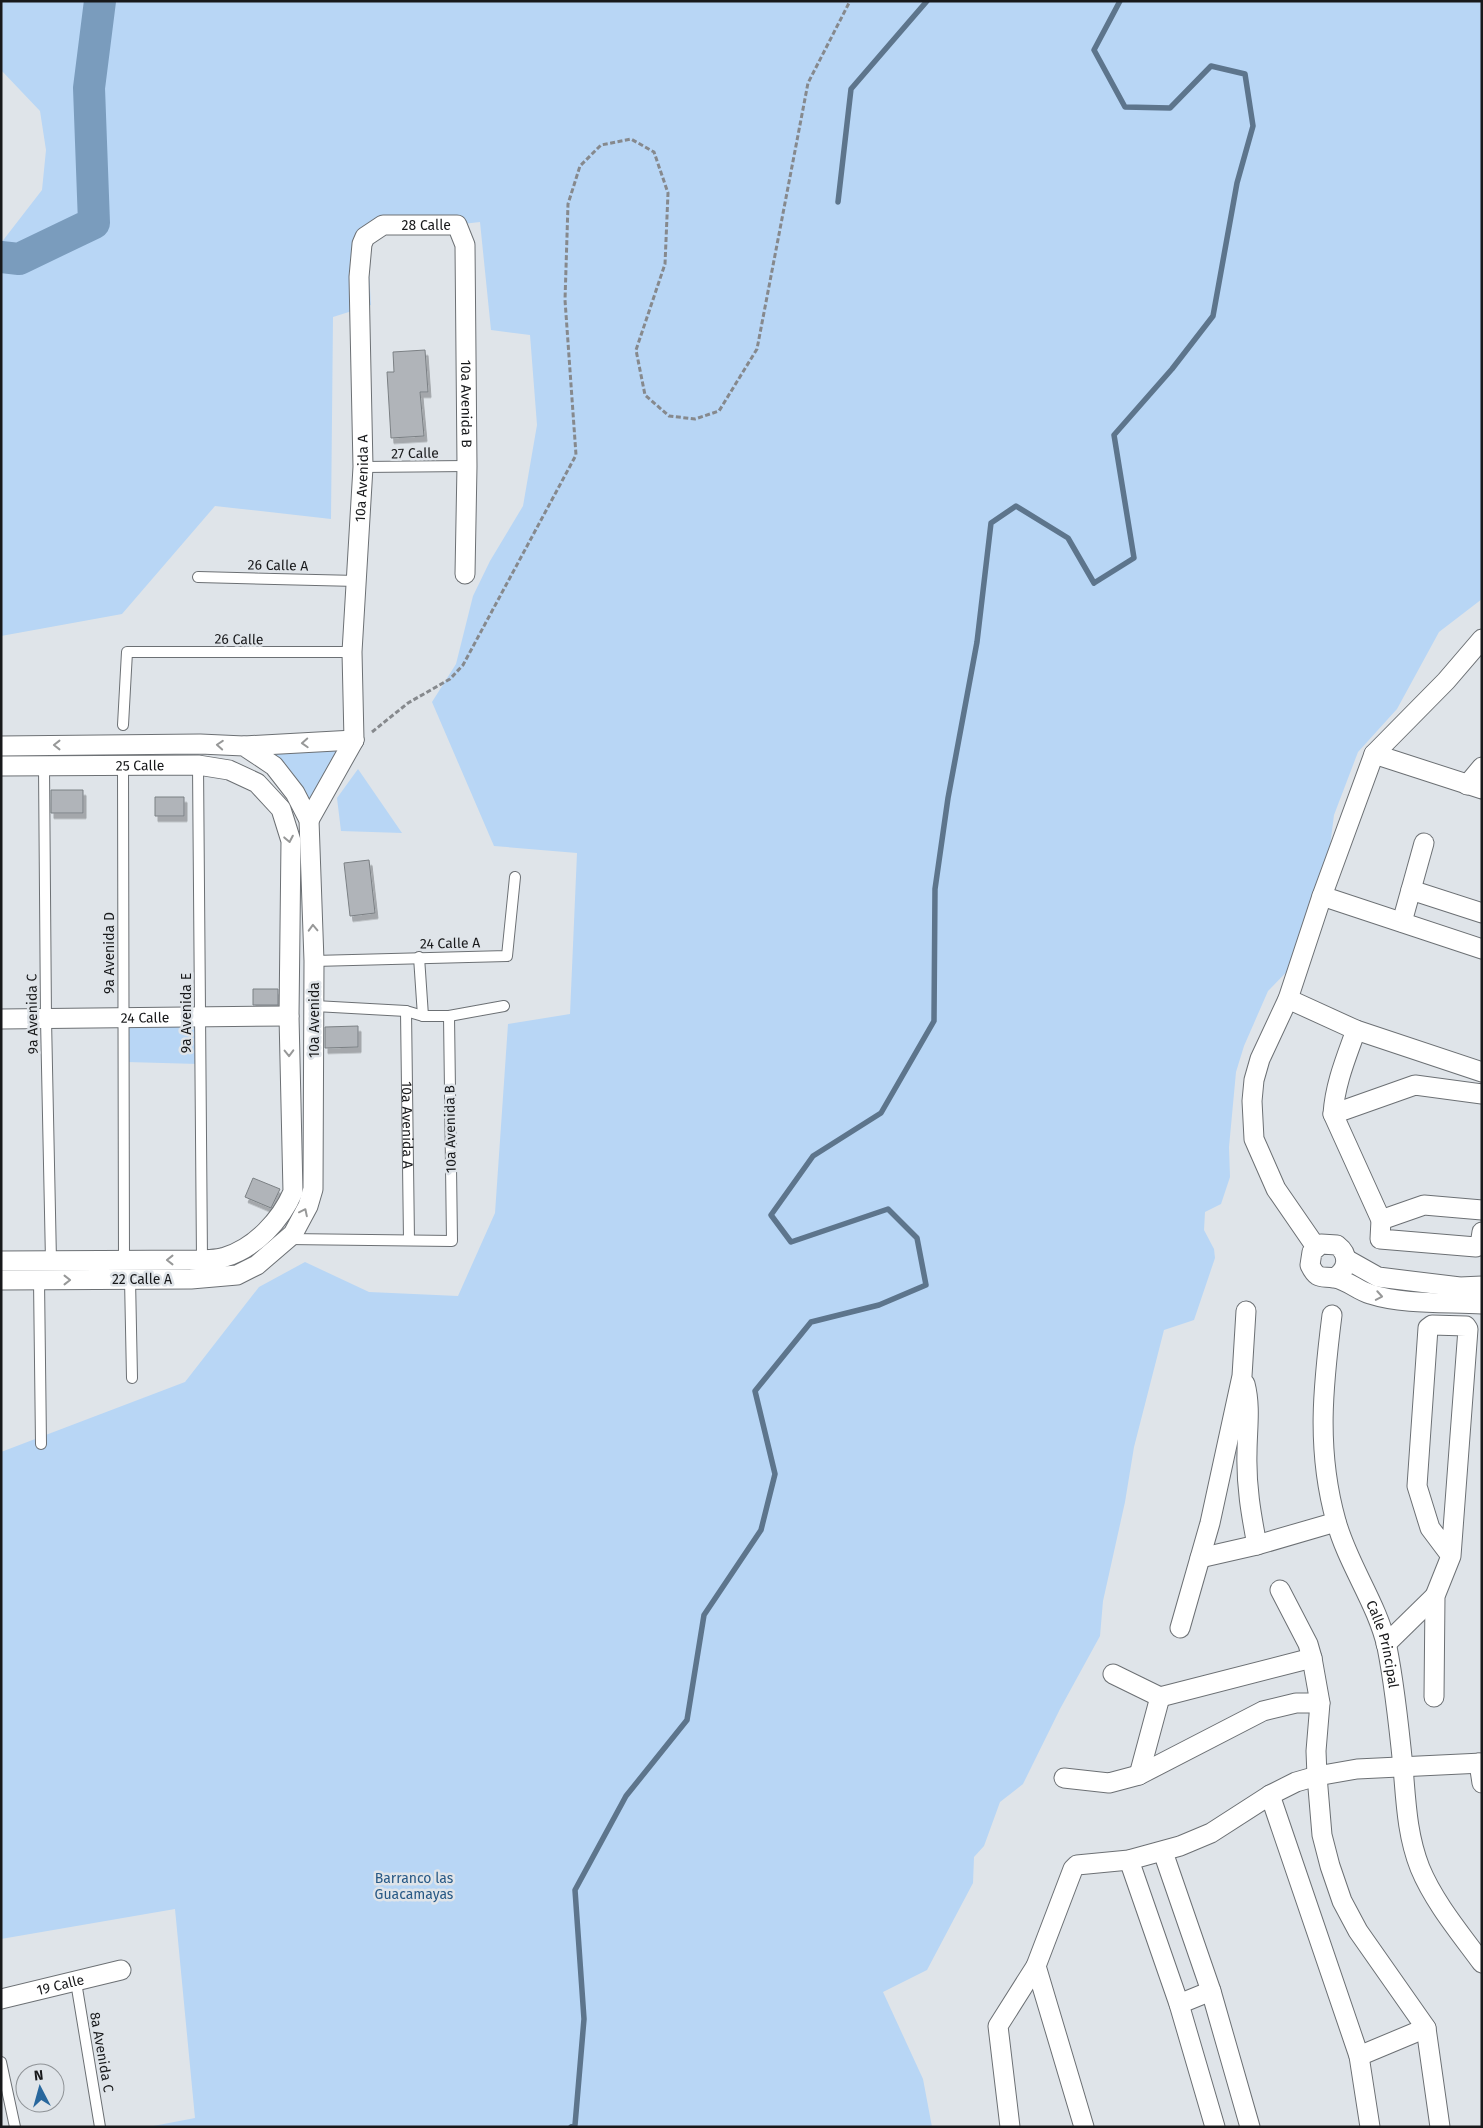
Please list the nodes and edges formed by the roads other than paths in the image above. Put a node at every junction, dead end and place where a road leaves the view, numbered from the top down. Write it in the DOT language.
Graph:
graph roads {
  1 [pos="383,225"];
  2 [pos="462,234"];
  3 [pos="467,466"];
  4 [pos="363,467"];
  5 [pos="465,574"];
  6 [pos="198,577"];
  7 [pos="357,581"];
  8 [pos="1482,639"];
  9 [pos="352,652"];
  10 [pos="123,725"];
  11 [pos="354,740"];
  12 [pos="95,745"];
  13 [pos="1,746"];
  14 [pos="244,746"];
  15 [pos="1374,754"];
  16 [pos="198,765"];
  17 [pos="1,766"];
  18 [pos="95,766"];
  19 [pos="123,766"];
  20 [pos="44,767"];
  21 [pos="1482,767"];
  22 [pos="1474,787"];
  23 [pos="270,795"];
  24 [pos="309,820"];
  25 [pos="1424,843"];
  26 [pos="515,877"];
  27 [pos="1411,890"];
  28 [pos="1322,896"];
  29 [pos="1482,913"];
  30 [pos="1402,922"];
  31 [pos="1482,949"];
  32 [pos="419,957"];
  33 [pos="314,961"];
  34 [pos="1288,999"];
  35 [pos="315,1006"];
  36 [pos="504,1006"];
  37 [pos="406,1011"];
  38 [pos="199,1016"];
  39 [pos="289,1016"];
  40 [pos="423,1016"];
  41 [pos="449,1016"];
  42 [pos="122,1018"];
  43 [pos="1,1019"];
  44 [pos="46,1019"];
  45 [pos="1356,1030"];
  46 [pos="1482,1072"];
  47 [pos="1482,1094"];
  48 [pos="1333,1114"];
  49 [pos="1482,1210"];
  50 [pos="1381,1220"];
  51 [pos="1482,1232"];
  52 [pos="409,1240"];
  53 [pos="250,1244"];
  54 [pos="281,1244"];
  55 [pos="1316,1247"];
  56 [pos="226,1257"];
  57 [pos="1346,1259"];
  58 [pos="1,1260"];
  59 [pos="124,1260"];
  60 [pos="202,1260"];
  61 [pos="51,1261"];
  62 [pos="237,1275"];
  63 [pos="1334,1278"];
  64 [pos="130,1279"];
  65 [pos="1,1280"];
  66 [pos="40,1280"];
  67 [pos="1482,1286"];
  68 [pos="1482,1304"];
  69 [pos="1246,1311"];
  70 [pos="1332,1315"];
  71 [pos="1242,1376"];
  72 [pos="132,1378"];
  73 [pos="41,1444"];
  74 [pos="1336,1522"];
  75 [pos="1257,1545"];
  76 [pos="1451,1556"];
  77 [pos="1200,1558"];
  78 [pos="1280,1590"];
  79 [pos="1435,1596"];
  80 [pos="1180,1628"];
  81 [pos="1386,1644"];
  82 [pos="1312,1658"];
  83 [pos="1114,1674"];
  84 [pos="1160,1697"];
  85 [pos="1434,1697"];
  86 [pos="1320,1704"];
  87 [pos="1480,1763"];
  88 [pos="1403,1768"];
  89 [pos="1139,1775"];
  90 [pos="1317,1776"];
  91 [pos="1064,1778"];
  92 [pos="1482,1783"];
  93 [pos="1270,1795"];
  94 [pos="1163,1852"];
  95 [pos="1129,1860"];
  96 [pos="1482,1963"];
  97 [pos="1036,1966"];
  98 [pos="120,1970"];
  99 [pos="76,1982"];
  100 [pos="1211,1991"];
  101 [pos="1,1999"];
  102 [pos="1179,2004"];
  103 [pos="1426,2028"];
  104 [pos="1358,2056"];
  105 [pos="1,2062"];
  106 [pos="15,2127"];
  107 [pos="100,2127"];
  108 [pos="1010,2127"];
  109 [pos="1084,2127"];
  110 [pos="1215,2127"];
  111 [pos="1250,2127"];
  112 [pos="1370,2127"];
  113 [pos="1440,2127"];
  1 -- 2 [label="street, 28 Calle"];
  1 -- 4 [label="street, 10a Avenida A"];
  2 -- 3 [label="street, 10a Avenida B"];
  3 -- 4 [label="lane, 27 Calle"];
  3 -- 5 [label="street, 10a Avenida B"];
  4 -- 7 [label="street, 10a Avenida A"];
  6 -- 7 [label="lane, 26 Calle A"];
  7 -- 9 [label="street, 10a Avenida A"];
  8 -- 15 [label="street"];
  9 -- 10 [label="lane, 26 Calle"];
  9 -- 11 [label="street, 10a Avenida A"];
  11 -- 14 [label="street, 25 Calle, one-way"];
  11 -- 24 [label="street"];
  12 -- 13 [label="street, 25 Calle, one-way"];
  14 -- 12 [label="street, 25 Calle, one-way"];
  12 -- 18 [label="street"];
  14 -- 24 [label="street, 10a Avenida"];
  15 -- 22 [label="street"];
  15 -- 28 [label="street"];
  16 -- 19 [label="street, 25 Calle"];
  16 -- 23 [label="street, 25 Calle"];
  16 -- 38 [label="lane, 9a Avenida E"];
  17 -- 20 [label="street, 25 Calle"];
  18 -- 19 [label="street, 25 Calle"];
  18 -- 20 [label="street, 25 Calle"];
  19 -- 42 [label="lane, 9a Avenida D"];
  20 -- 44 [label="lane, 9a Avenida C"];
  21 -- 22 [label="street"];
  23 -- 39 [label="street, 10a Avenida, one-way"];
  33 -- 24 [label="street, 10a Avenida, one-way"];
  25 -- 27 [label="street"];
  26 -- 32 [label="lane, 24 Calle A"];
  27 -- 29 [label="street"];
  27 -- 30 [label="street"];
  28 -- 30 [label="street"];
  28 -- 34 [label="street"];
  30 -- 31 [label="street"];
  32 -- 33 [label="lane, 24 Calle A"];
  32 -- 40 [label="lane"];
  33 -- 35 [label="street, 10a Avenida"];
  34 -- 45 [label="street"];
  34 -- 55 [label="street"];
  35 -- 37 [label="lane"];
  54 -- 35 [label="street, 10a Avenida, one-way"];
  36 -- 41 [label="lane"];
  37 -- 40 [label="lane"];
  37 -- 52 [label="lane, 10a Avenida A"];
  38 -- 39 [label="street, 24 Calle"];
  38 -- 42 [label="street, 24 Calle"];
  38 -- 60 [label="lane, 9a Avenida E"];
  39 -- 53 [label="street, 10a Avenida, one-way"];
  40 -- 41 [label="lane"];
  41 -- 52 [label="lane, 10a Avenida B"];
  42 -- 44 [label="street, 24 Calle"];
  42 -- 59 [label="lane, 9a Avenida D"];
  43 -- 44 [label="street, 24 Calle"];
  44 -- 61 [label="lane, 9a Avenida C"];
  45 -- 46 [label="street"];
  45 -- 48 [label="street"];
  47 -- 48 [label="street"];
  48 -- 50 [label="street"];
  49 -- 50 [label="street"];
  50 -- 51 [label="street"];
  52 -- 54 [label="lane"];
  53 -- 56 [label="street, 22 Calle A"];
  54 -- 62 [label="street, 22 Calle A"];
  55 -- 57 [label="street"];
  55 -- 63 [label="street"];
  56 -- 60 [label="street, 22 Calle A"];
  56 -- 62 [label="street"];
  57 -- 63 [label="street"];
  57 -- 67 [label="street"];
  58 -- 61 [label="street, 22 Calle A"];
  60 -- 59 [label="street, 22 Calle A, one-way"];
  59 -- 61 [label="street, 22 Calle A"];
  62 -- 64 [label="street, 22 Calle A"];
  63 -- 68 [label="street, one-way"];
  66 -- 64 [label="street, 22 Calle A, one-way"];
  64 -- 72 [label="lane"];
  65 -- 66 [label="street, 22 Calle A"];
  66 -- 73 [label="lane"];
  69 -- 71 [label="street"];
  70 -- 74 [label="street, Calle Principal"];
  71 -- 75 [label="street"];
  71 -- 77 [label="street"];
  74 -- 75 [label="street"];
  74 -- 81 [label="street, Calle Principal"];
  75 -- 77 [label="street"];
  76 -- 76 [label="street"];
  76 -- 79 [label="street"];
  77 -- 80 [label="street"];
  78 -- 82 [label="street"];
  79 -- 81 [label="street"];
  79 -- 85 [label="street"];
  81 -- 88 [label="street, Calle Principal"];
  82 -- 84 [label="street"];
  82 -- 86 [label="street"];
  83 -- 84 [label="street"];
  84 -- 89 [label="street"];
  86 -- 89 [label="street"];
  86 -- 90 [label="street"];
  87 -- 88 [label="street"];
  87 -- 92 [label="street"];
  88 -- 90 [label="street"];
  88 -- 96 [label="street, Calle Principal"];
  89 -- 91 [label="street"];
  90 -- 93 [label="street"];
  90 -- 103 [label="street"];
  93 -- 94 [label="street"];
  93 -- 104 [label="street"];
  94 -- 95 [label="street"];
  94 -- 100 [label="street"];
  95 -- 97 [label="street"];
  95 -- 102 [label="street"];
  97 -- 108 [label="street"];
  97 -- 109 [label="street"];
  98 -- 99 [label="street, 19 Calle"];
  99 -- 101 [label="street, 19 Calle"];
  99 -- 107 [label="lane, 8a Avenida C"];
  100 -- 102 [label="street"];
  100 -- 111 [label="street"];
  102 -- 110 [label="street"];
  103 -- 104 [label="street"];
  103 -- 113 [label="street"];
  104 -- 112 [label="street"];
  105 -- 106 [label="lane"];
}
